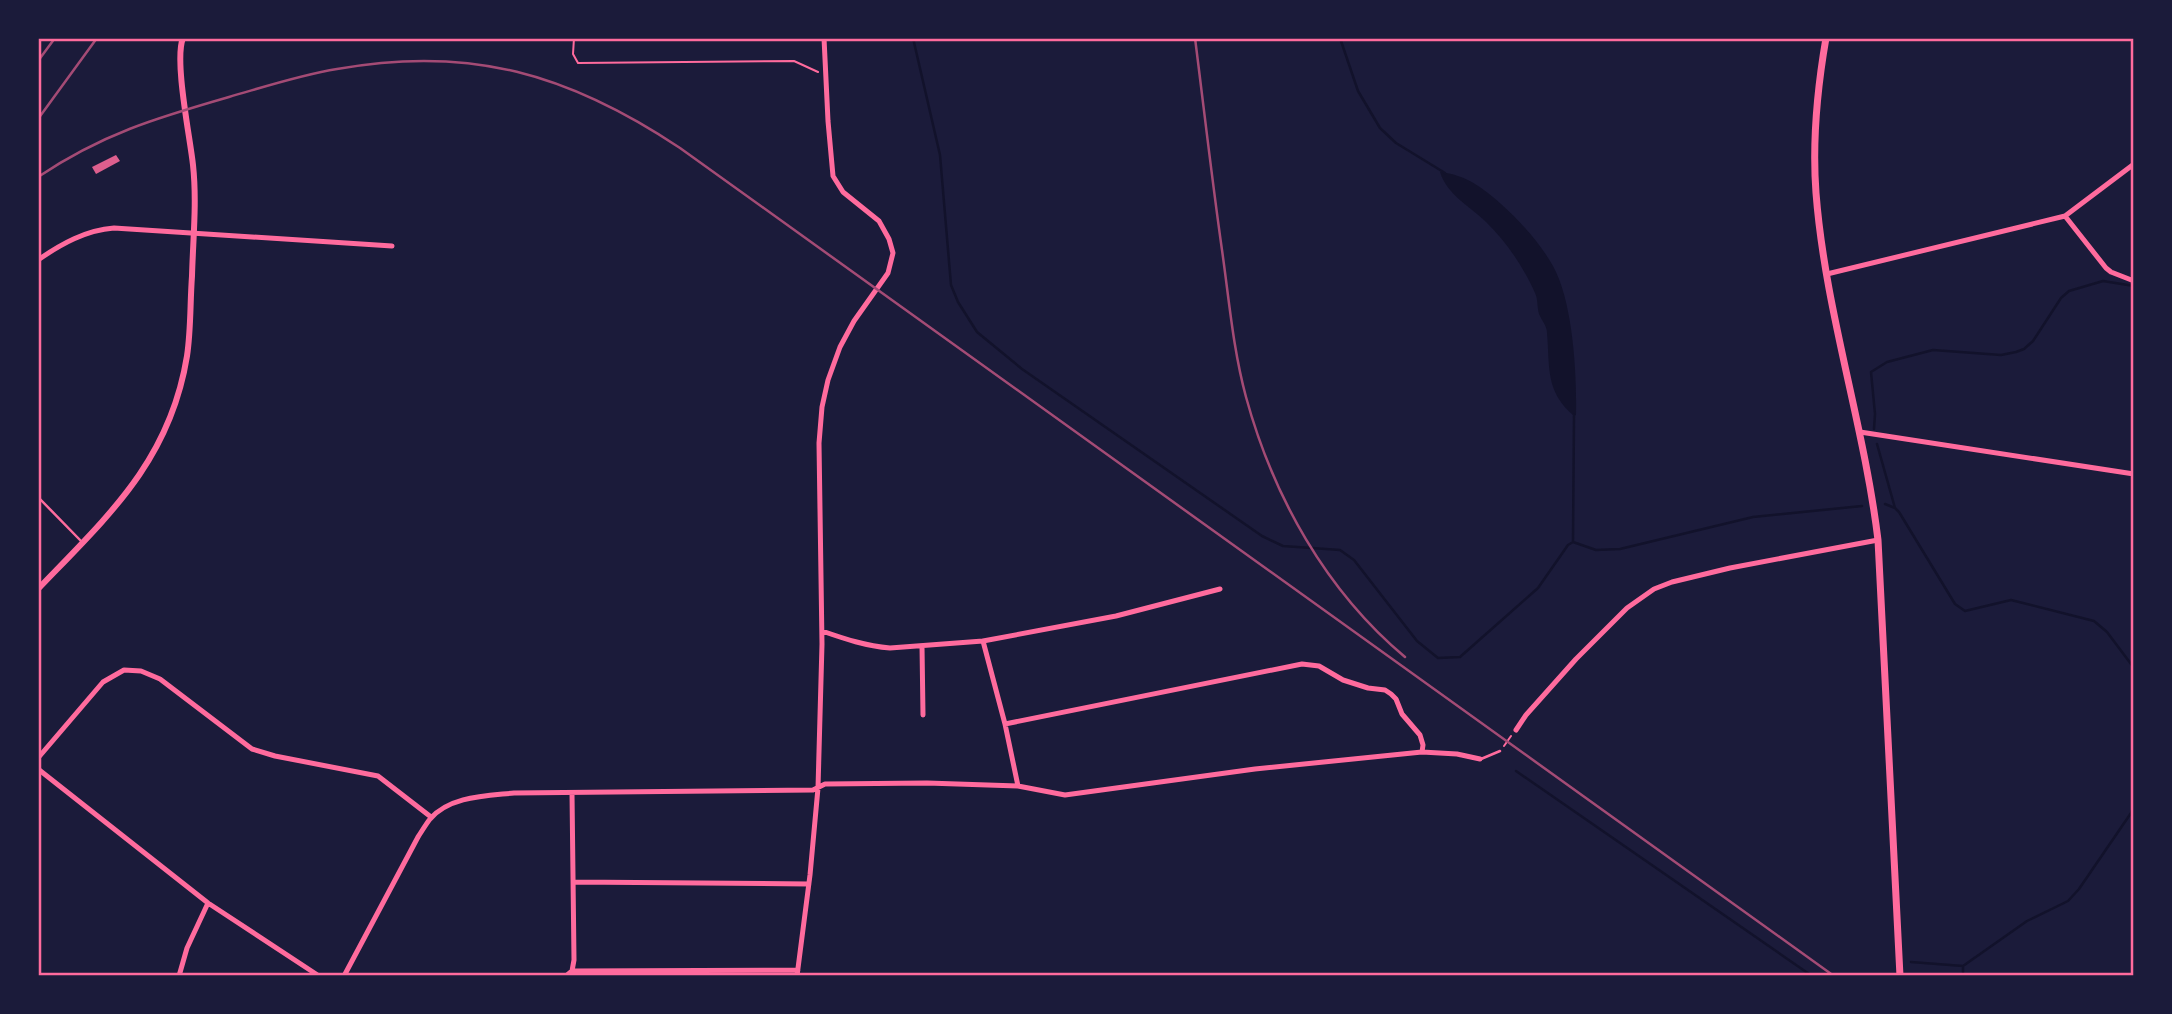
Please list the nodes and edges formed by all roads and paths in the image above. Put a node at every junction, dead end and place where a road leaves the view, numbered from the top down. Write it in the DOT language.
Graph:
graph roads {
  1 [pos="183,38"];
  2 [pos="574,38"];
  3 [pos="824,38"];
  4 [pos="1826,38"];
  5 [pos="826,74"];
  6 [pos="2133,164"];
  7 [pos="2065,216"];
  8 [pos="194,233"];
  9 [pos="392,246"];
  10 [pos="38,260"];
  11 [pos="1827,274"];
  12 [pos="2133,281"];
  13 [pos="1860,432"];
  14 [pos="2133,474"];
  15 [pos="38,497"];
  16 [pos="1878,540"];
  17 [pos="83,543"];
  18 [pos="38,589"];
  19 [pos="1220,589"];
  20 [pos="822,631"];
  21 [pos="982,641"];
  22 [pos="922,646"];
  23 [pos="923,715"];
  24 [pos="1005,724"];
  25 [pos="1516,730"];
  26 [pos="1500,751"];
  27 [pos="1422,752"];
  28 [pos="38,758"];
  29 [pos="1480,759"];
  30 [pos="38,769"];
  31 [pos="1018,786"];
  32 [pos="818,788"];
  33 [pos="572,793"];
  34 [pos="431,817"];
  35 [pos="573,882"];
  36 [pos="809,884"];
  37 [pos="208,903"];
  38 [pos="569,973"];
  39 [pos="798,973"];
  40 [pos="179,975"];
  41 [pos="319,975"];
  42 [pos="344,975"];
  43 [pos="1900,975"];
  1 -- 8 [label="street"];
  2 -- 5 [label="path"];
  3 -- 5 [label="street"];
  4 -- 11 [label="main road"];
  5 -- 20 [label="street"];
  6 -- 7 [label="street"];
  7 -- 11 [label="street"];
  7 -- 12 [label="street"];
  8 -- 9 [label="street"];
  8 -- 10 [label="street"];
  8 -- 17 [label="street"];
  11 -- 13 [label="main road"];
  13 -- 14 [label="street"];
  13 -- 16 [label="main road"];
  15 -- 17 [label="lane"];
  16 -- 25 [label="street"];
  16 -- 43 [label="main road"];
  17 -- 18 [label="street"];
  19 -- 21 [label="street"];
  20 -- 22 [label="street"];
  20 -- 32 [label="street"];
  21 -- 22 [label="street"];
  21 -- 24 [label="street"];
  22 -- 23 [label="street"];
  24 -- 27 [label="street"];
  24 -- 31 [label="street"];
  25 -- 26 [label="path"];
  26 -- 29 [label="lane"];
  27 -- 29 [label="street"];
  27 -- 31 [label="street"];
  28 -- 34 [label="street"];
  30 -- 37 [label="street"];
  31 -- 32 [label="street"];
  32 -- 33 [label="street"];
  32 -- 36 [label="street"];
  33 -- 34 [label="street"];
  33 -- 35 [label="street"];
  34 -- 42 [label="street"];
  35 -- 36 [label="street"];
  35 -- 38 [label="street"];
  36 -- 39 [label="street"];
  37 -- 40 [label="street"];
  37 -- 41 [label="street"];
  38 -- 39 [label="street"];
}
